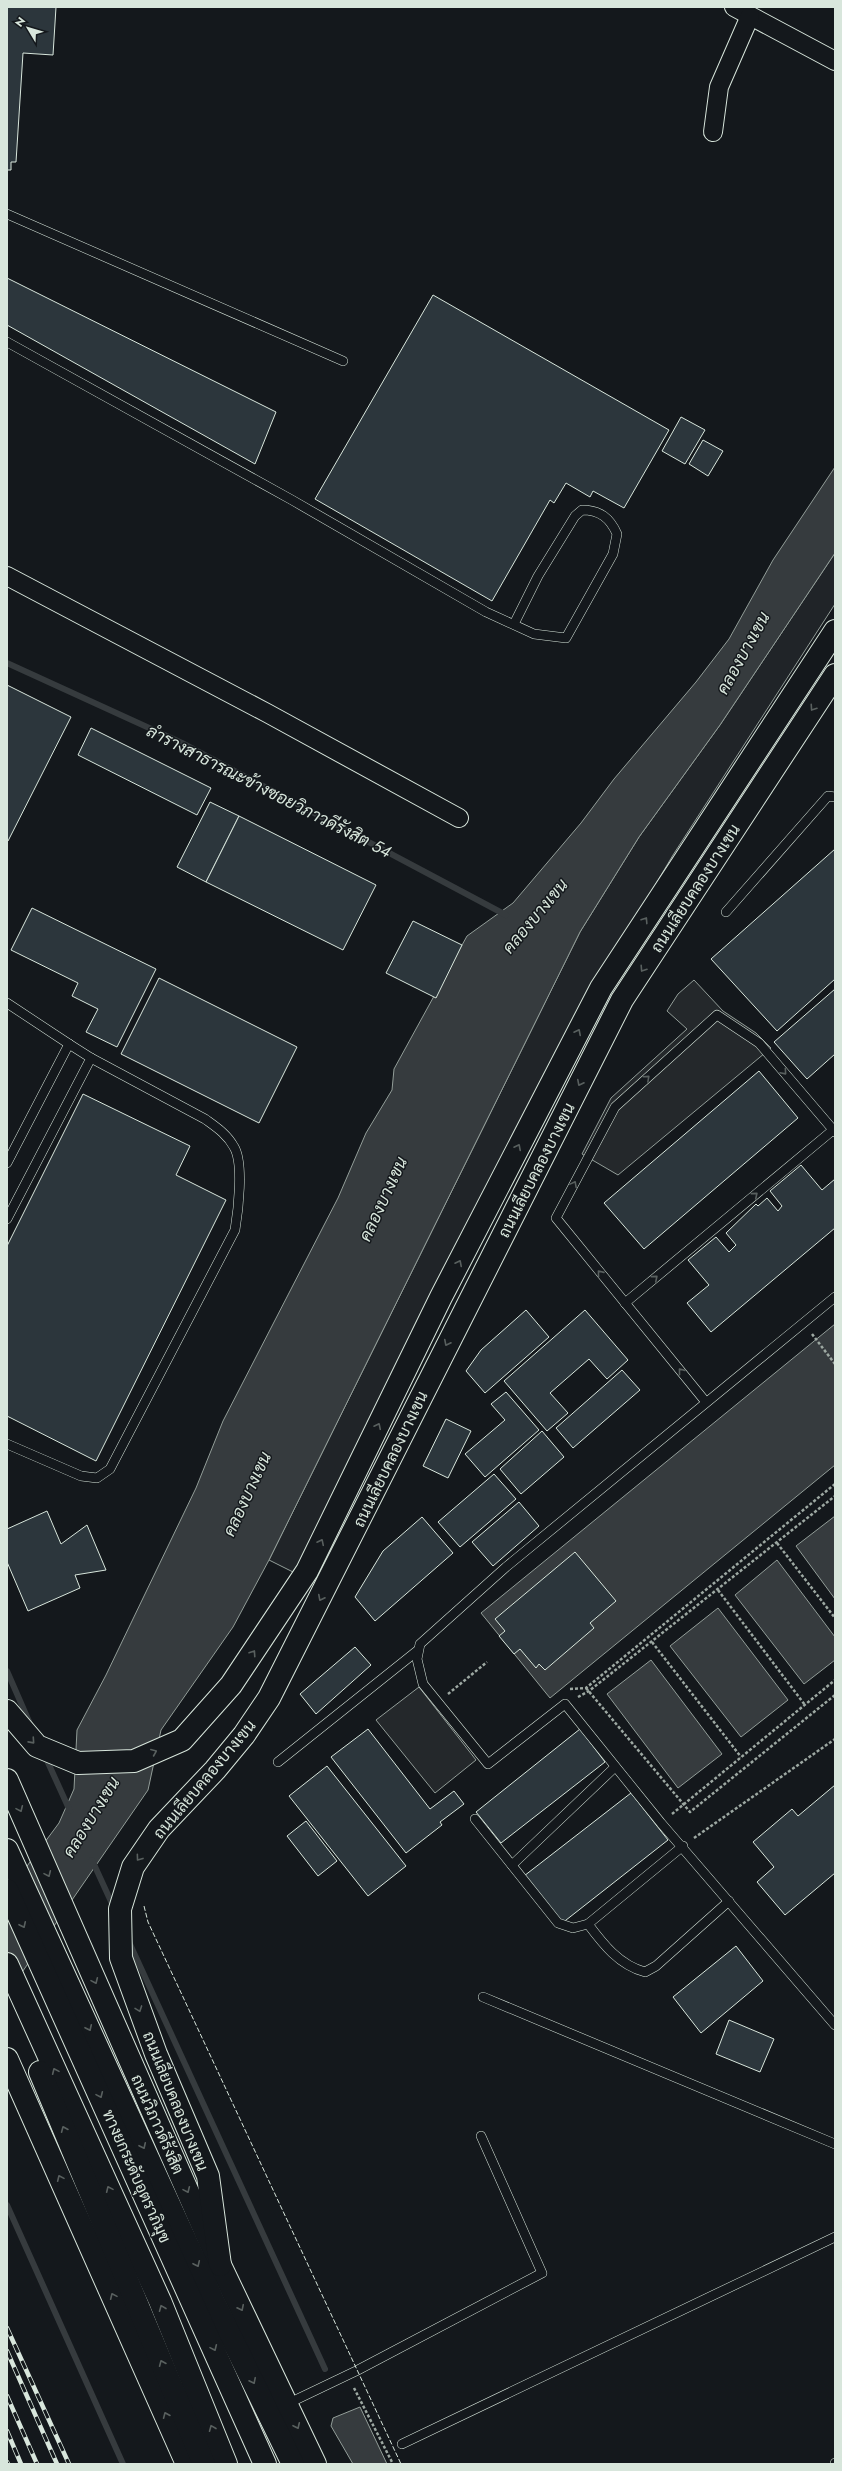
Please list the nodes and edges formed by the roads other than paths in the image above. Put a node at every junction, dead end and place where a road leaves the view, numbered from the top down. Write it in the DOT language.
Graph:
graph roads {
  1 [pos="734,7"];
  2 [pos="750,16"];
  3 [pos="835,61"];
  4 [pos="713,132"];
  5 [pos="7,214"];
  6 [pos="7,342"];
  7 [pos="343,361"];
  8 [pos="7,576"];
  9 [pos="514,624"];
  10 [pos="835,631"];
  11 [pos="835,675"];
  12 [pos="835,797"];
  13 [pos="458,818"];
  14 [pos="726,912"];
  15 [pos="7,1003"];
  16 [pos="69,1044"];
  17 [pos="91,1058"];
  18 [pos="834,1131"];
  19 [pos="7,1163"];
  20 [pos="7,1219"];
  21 [pos="835,1297"];
  22 [pos="625,1303"];
  23 [pos="705,1401"];
  24 [pos="7,1444"];
  25 [pos="417,1651"];
  26 [pos="7,1711"];
  27 [pos="278,1762"];
  28 [pos="614,1768"];
  29 [pos="7,1780"];
  30 [pos="475,1819"];
  31 [pos="683,1846"];
  32 [pos="10,1858"];
  33 [pos="512,1865"];
  34 [pos="7,1890"];
  35 [pos="729,1901"];
  36 [pos="588,1924"];
  37 [pos="7,1964"];
  38 [pos="483,1997"];
  39 [pos="7,1999"];
  40 [pos="835,2026"];
  41 [pos="7,2059"];
  42 [pos="481,2136"];
  43 [pos="835,2144"];
  44 [pos="835,2237"];
  45 [pos="220,2265"];
  46 [pos="287,2404"];
  47 [pos="402,2444"];
  48 [pos="186,2464"];
  49 [pos="204,2464"];
  50 [pos="226,2464"];
  51 [pos="264,2464"];
  52 [pos="293,2464"];
  53 [pos="315,2464"];
  1 -- 2 [label="street"];
  2 -- 3 [label="street"];
  2 -- 4 [label="street"];
  5 -- 7 [label="lane"];
  6 -- 9 [label="lane"];
  8 -- 13 [label="street"];
  9 -- 9 [label="lane"];
  26 -- 10 [label="main road, ถนนเลียบคลองบางเขน, one-way"];
  11 -- 45 [label="main road, ถนนเลียบคลองบางเขน, one-way"];
  12 -- 14 [label="lane"];
  15 -- 16 [label="lane"];
  16 -- 17 [label="lane"];
  16 -- 19 [label="lane"];
  17 -- 20 [label="lane"];
  17 -- 24 [label="lane"];
  22 -- 18 [label="lane, one-way"];
  22 -- 18 [label="lane, one-way"];
  21 -- 23 [label="lane"];
  23 -- 22 [label="lane, one-way"];
  23 -- 25 [label="lane"];
  25 -- 27 [label="lane"];
  25 -- 28 [label="lane"];
  28 -- 31 [label="lane"];
  28 -- 33 [label="lane"];
  29 -- 45 [label="main road, ถนนวิภาวดีรังสิต, one-way"];
  30 -- 33 [label="lane"];
  31 -- 35 [label="lane"];
  31 -- 36 [label="lane"];
  32 -- 52 [label="main road, ถนนวิภาวดีรังสิต, one-way"];
  33 -- 36 [label="lane"];
  34 -- 51 [label="main road, ทางยกระดับอุตราภิมุข, one-way"];
  35 -- 36 [label="lane"];
  35 -- 40 [label="lane"];
  50 -- 37 [label="main road, ทางยกระดับอุตราภิมุข, one-way"];
  38 -- 43 [label="lane"];
  49 -- 39 [label="main road, one-way"];
  48 -- 41 [label="main road, one-way"];
  42 -- 46 [label="lane"];
  44 -- 47 [label="lane"];
  45 -- 46 [label="main road, ถนนวิภาวดีรังสิต, one-way"];
  46 -- 53 [label="main road, ถนนวิภาวดีรังสิต, one-way"];
}
